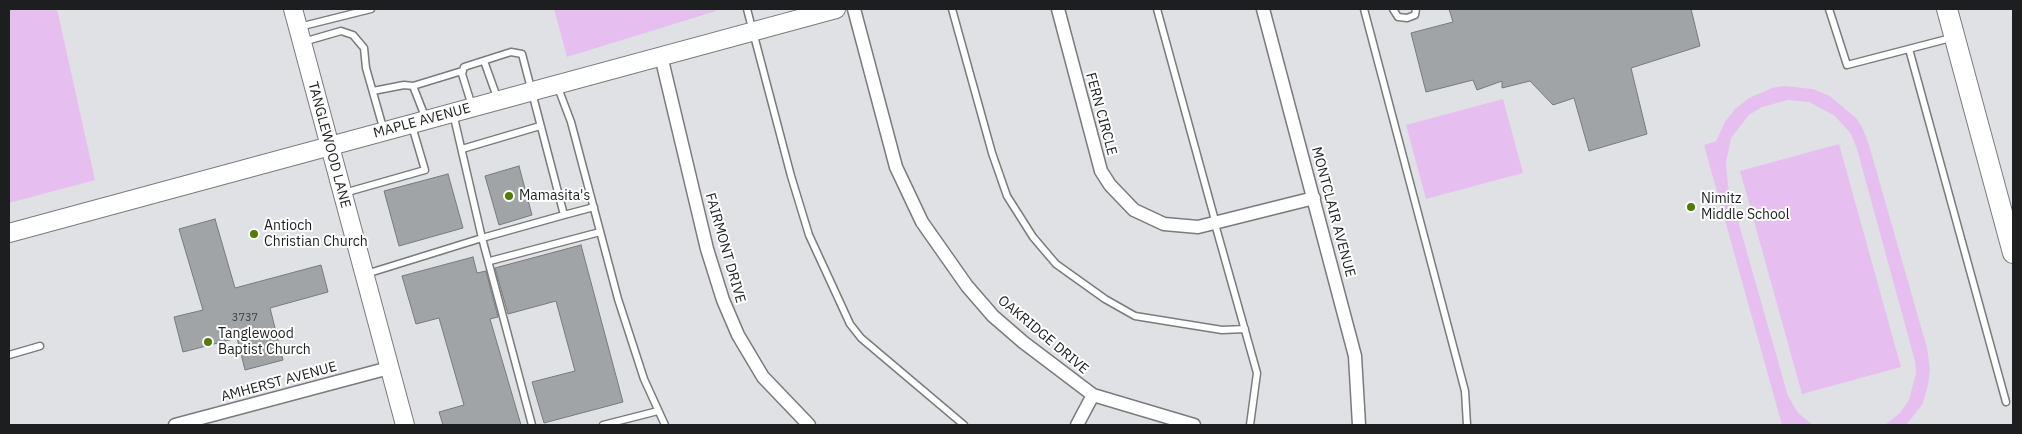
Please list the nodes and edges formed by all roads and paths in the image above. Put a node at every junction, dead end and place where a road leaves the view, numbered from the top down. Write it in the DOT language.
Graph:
graph roads {
  1 [pos="293,9"];
  2 [pos="371,9"];
  3 [pos="747,9"];
  4 [pos="836,9"];
  5 [pos="854,9"];
  6 [pos="952,9"];
  7 [pos="1058,9"];
  8 [pos="1157,9"];
  9 [pos="1263,9"];
  10 [pos="1364,9"];
  11 [pos="1393,9"];
  12 [pos="1416,9"];
  13 [pos="1829,9"];
  14 [pos="1947,9"];
  15 [pos="752,31"];
  16 [pos="300,35"];
  17 [pos="1954,37"];
  18 [pos="1909,48"];
  19 [pos="661,56"];
  20 [pos="484,61"];
  21 [pos="462,70"];
  22 [pos="557,84"];
  23 [pos="413,86"];
  24 [pos="373,91"];
  25 [pos="532,91"];
  26 [pos="498,100"];
  27 [pos="472,107"];
  28 [pos="453,112"];
  29 [pos="419,122"];
  30 [pos="540,126"];
  31 [pos="384,131"];
  32 [pos="330,146"];
  33 [pos="462,149"];
  34 [pos="342,193"];
  35 [pos="1314,198"];
  36 [pos="594,207"];
  37 [pos="564,215"];
  38 [pos="1215,224"];
  39 [pos="600,232"];
  40 [pos="9,233"];
  41 [pos="482,238"];
  42 [pos="2013,253"];
  43 [pos="490,262"];
  44 [pos="363,275"];
  45 [pos="1245,329"];
  46 [pos="40,346"];
  47 [pos="9,355"];
  48 [pos="390,368"];
  49 [pos="1093,395"];
  50 [pos="2006,402"];
  51 [pos="658,411"];
  52 [pos="175,425"];
  53 [pos="405,425"];
  54 [pos="532,425"];
  55 [pos="604,425"];
  56 [pos="665,425"];
  57 [pos="809,425"];
  58 [pos="964,425"];
  59 [pos="1077,425"];
  60 [pos="1194,425"];
  61 [pos="1250,425"];
  62 [pos="1358,425"];
  63 [pos="1467,425"];
  1 -- 16 [label="main road, TANGLEWOOD LANE"];
  2 -- 16 [label="lane"];
  3 -- 15 [label="lane"];
  4 -- 15 [label="main road, MAPLE AVENUE"];
  5 -- 49 [label="street, OAKRIDGE DRIVE"];
  6 -- 45 [label="lane"];
  7 -- 38 [label="street, FERN CIRCLE"];
  8 -- 38 [label="lane"];
  9 -- 35 [label="street, MONTCLAIR AVENUE"];
  10 -- 63 [label="lane"];
  11 -- 12 [label="lane"];
  13 -- 18 [label="lane"];
  14 -- 17 [label="main road"];
  15 -- 19 [label="main road, MAPLE AVENUE"];
  15 -- 58 [label="lane"];
  16 -- 24 [label="lane"];
  16 -- 32 [label="main road, TANGLEWOOD LANE"];
  17 -- 18 [label="lane"];
  17 -- 42 [label="main road"];
  18 -- 50 [label="lane"];
  19 -- 22 [label="main road, MAPLE AVENUE"];
  19 -- 57 [label="street, FAIRMONT DRIVE"];
  20 -- 21 [label="lane"];
  20 -- 25 [label="lane"];
  20 -- 26 [label="lane"];
  21 -- 23 [label="lane"];
  21 -- 27 [label="lane"];
  22 -- 25 [label="main road, MAPLE AVENUE"];
  22 -- 36 [label="lane"];
  23 -- 24 [label="lane"];
  23 -- 29 [label="lane"];
  24 -- 31 [label="lane"];
  25 -- 26 [label="main road, MAPLE AVENUE"];
  25 -- 30 [label="lane"];
  26 -- 27 [label="main road, MAPLE AVENUE"];
  27 -- 28 [label="main road, MAPLE AVENUE"];
  28 -- 29 [label="main road, MAPLE AVENUE"];
  28 -- 33 [label="lane"];
  29 -- 31 [label="main road, MAPLE AVENUE"];
  29 -- 34 [label="lane"];
  30 -- 33 [label="lane"];
  30 -- 37 [label="lane"];
  31 -- 32 [label="main road, MAPLE AVENUE"];
  32 -- 34 [label="main road, TANGLEWOOD LANE"];
  32 -- 40 [label="main road, MAPLE AVENUE"];
  33 -- 41 [label="lane"];
  34 -- 44 [label="main road, TANGLEWOOD LANE"];
  35 -- 38 [label="street, FERN CIRCLE"];
  35 -- 62 [label="street, MONTCLAIR AVENUE"];
  36 -- 37 [label="lane"];
  36 -- 39 [label="lane"];
  37 -- 41 [label="lane"];
  38 -- 45 [label="lane"];
  39 -- 43 [label="lane"];
  39 -- 51 [label="lane"];
  41 -- 43 [label="lane"];
  41 -- 44 [label="lane"];
  43 -- 54 [label="lane"];
  44 -- 48 [label="main road, TANGLEWOOD LANE"];
  45 -- 61 [label="lane"];
  46 -- 47 [label="lane"];
  48 -- 52 [label="street, AMHERST AVENUE"];
  48 -- 53 [label="main road, TANGLEWOOD LANE"];
  49 -- 59 [label="street"];
  49 -- 60 [label="street, OAKRIDGE DRIVE"];
  51 -- 55 [label="lane"];
  51 -- 56 [label="lane"];
}
